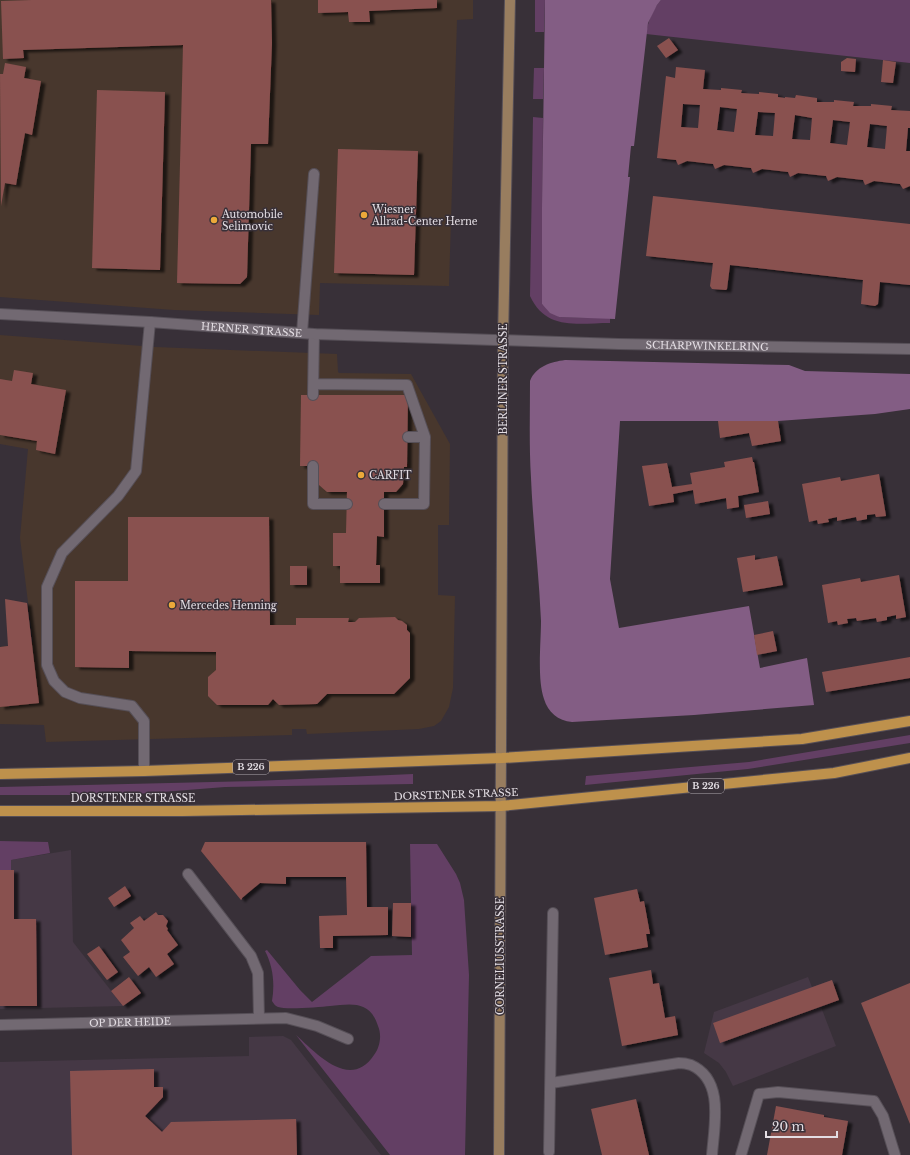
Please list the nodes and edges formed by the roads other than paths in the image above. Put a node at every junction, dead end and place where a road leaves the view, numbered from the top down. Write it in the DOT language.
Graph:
graph roads {
  1 [pos="510,0"];
  2 [pos="314,174"];
  3 [pos="0,314"];
  4 [pos="150,322"];
  5 [pos="302,333"];
  6 [pos="314,334"];
  7 [pos="504,340"];
  8 [pos="910,349"];
  9 [pos="314,384"];
  10 [pos="313,395"];
  11 [pos="408,436"];
  12 [pos="425,437"];
  13 [pos="313,466"];
  14 [pos="347,504"];
  15 [pos="384,504"];
  16 [pos="910,721"];
  17 [pos="502,758"];
  18 [pos="910,758"];
  19 [pos="144,771"];
  20 [pos="0,774"];
  21 [pos="501,806"];
  22 [pos="0,811"];
  23 [pos="188,874"];
  24 [pos="553,914"];
  25 [pos="260,1018"];
  26 [pos="0,1025"];
  27 [pos="348,1040"];
  28 [pos="550,1083"];
  29 [pos="549,1152"];
  30 [pos="499,1155"];
  31 [pos="712,1155"];
  32 [pos="741,1155"];
  33 [pos="895,1155"];
  1 -- 7 [label="main road, BERLINER STRASSE"];
  2 -- 5 [label="street"];
  3 -- 4 [label="street, HERNER STRASSE"];
  4 -- 5 [label="street, HERNER STRASSE"];
  4 -- 19 [label="street"];
  5 -- 6 [label="street, HERNER STRASSE"];
  6 -- 7 [label="street, HERNER STRASSE"];
  6 -- 9 [label="street"];
  7 -- 8 [label="street, SCHARPWINKELRING"];
  7 -- 17 [label="main road, BERLINER STRASSE"];
  9 -- 10 [label="street"];
  9 -- 12 [label="street"];
  11 -- 12 [label="street"];
  12 -- 15 [label="street"];
  13 -- 14 [label="street"];
  16 -- 17 [label="main road, B 226"];
  17 -- 19 [label="main road, B 226"];
  17 -- 21 [label="main road, CORNELIUSSTRASSE"];
  18 -- 21 [label="main road, DORSTENER STRASSE / B 226"];
  19 -- 20 [label="main road, B 226"];
  21 -- 22 [label="main road, DORSTENER STRASSE / B 226"];
  21 -- 30 [label="main road, CORNELIUSSTRASSE"];
  23 -- 25 [label="street"];
  24 -- 28 [label="street"];
  25 -- 26 [label="street, OP DER HEIDE"];
  25 -- 27 [label="street, OP DER HEIDE"];
  28 -- 29 [label="street"];
  28 -- 31 [label="street"];
  32 -- 33 [label="street"];
}
